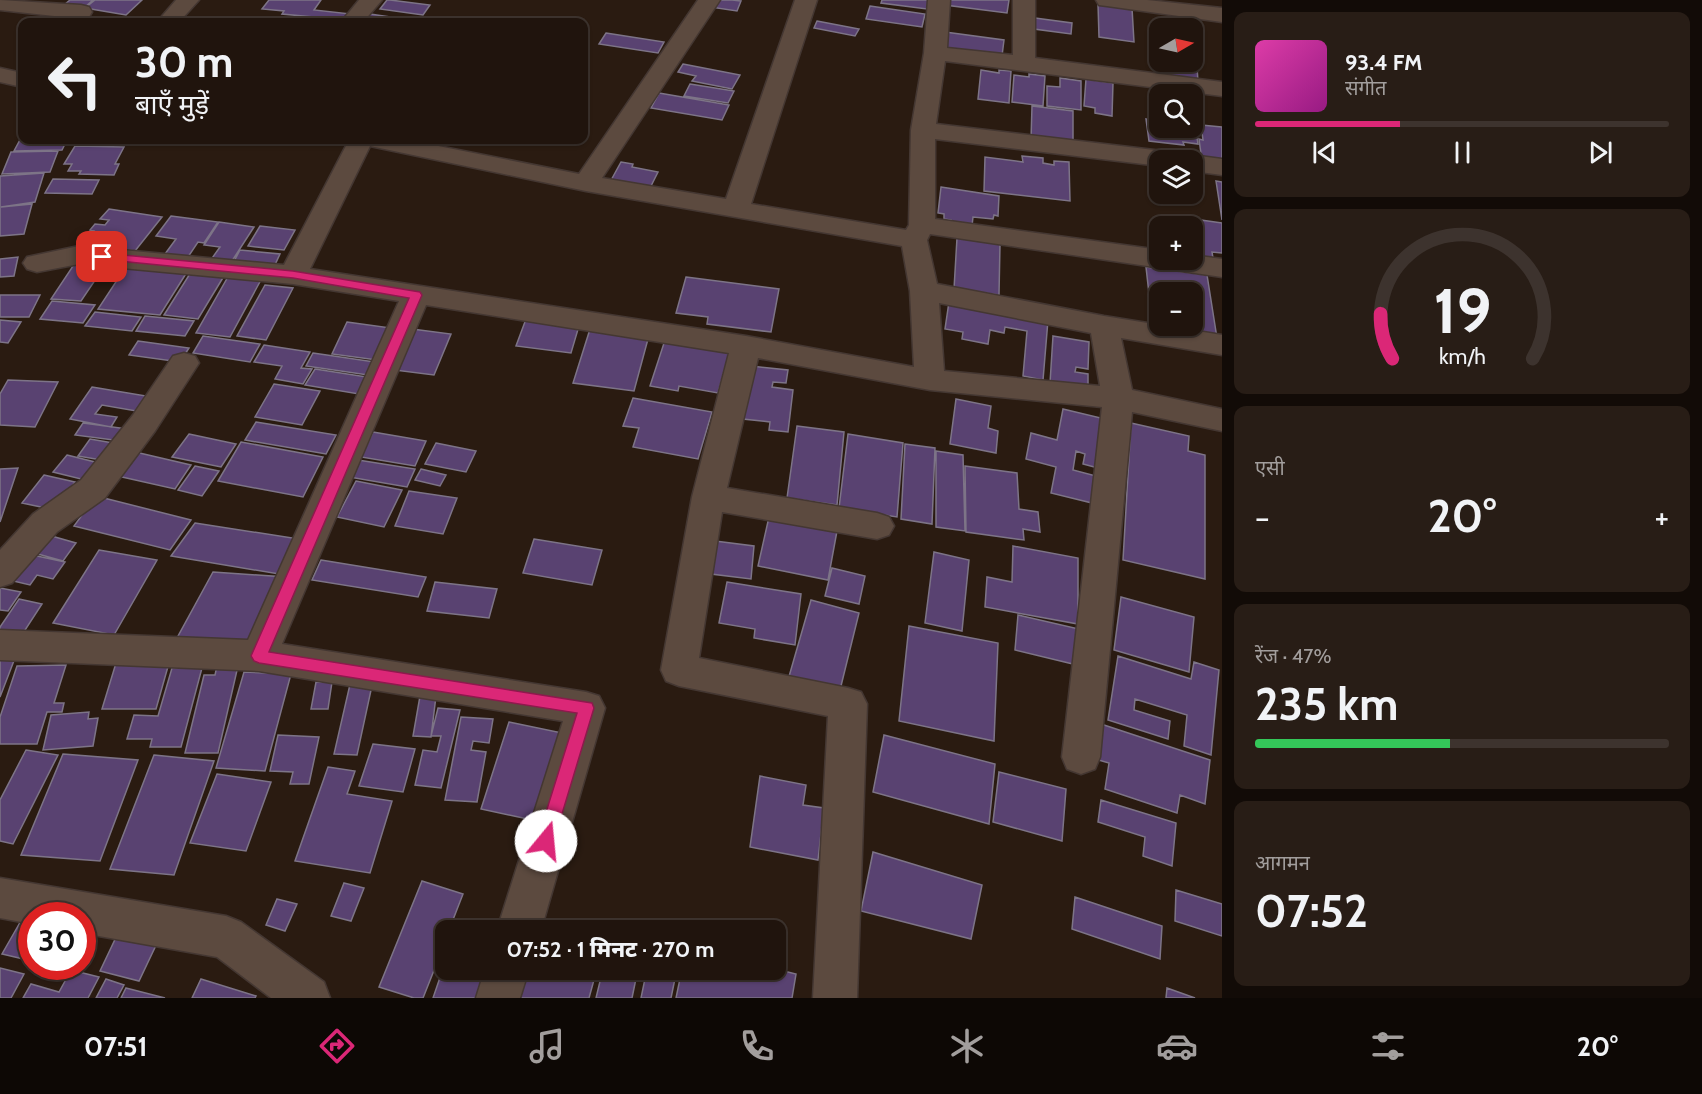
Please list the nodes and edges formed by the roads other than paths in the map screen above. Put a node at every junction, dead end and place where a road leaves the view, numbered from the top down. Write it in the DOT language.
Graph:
graph roads {
  1 [pos="6,0"];
  2 [pos="188,0"];
  3 [pos="371,0"];
  4 [pos="709,0"];
  5 [pos="807,0"];
  6 [pos="939,0"];
  7 [pos="1024,0"];
  8 [pos="1107,0"];
  9 [pos="81,12"];
  10 [pos="1222,15"];
  11 [pos="172,18"];
  12 [pos="355,18"];
  13 [pos="935,53"];
  14 [pos="1024,63"];
  15 [pos="0,75"];
  16 [pos="18,79"];
  17 [pos="1222,89"];
  18 [pos="922,130"];
  19 [pos="360,144"];
  20 [pos="394,144"];
  21 [pos="1149,157"];
  22 [pos="1203,164"];
  23 [pos="1222,167"];
  24 [pos="586,183"];
  25 [pos="736,208"];
  26 [pos="918,232"];
  27 [pos="1149,258"];
  28 [pos="37,263"];
  29 [pos="1203,265"];
  30 [pos="1222,268"];
  31 [pos="293,275"];
  32 [pos="924,291"];
  33 [pos="416,295"];
  34 [pos="1104,326"];
  35 [pos="1222,345"];
  36 [pos="746,346"];
  37 [pos="184,363"];
  38 [pos="930,381"];
  39 [pos="1118,398"];
  40 [pos="1222,420"];
  41 [pos="708,497"];
  42 [pos="877,526"];
  43 [pos="0,573"];
  44 [pos="0,645"];
  45 [pos="259,656"];
  46 [pos="1082,757"];
  47 [pos="2,903"];
  48 [pos="522,920"];
  49 [pos="504,980"];
  50 [pos="308,998"];
  51 [pos="498,998"];
  52 [pos="835,998"];
  1 -- 9 [label="street"];
  2 -- 11 [label="street"];
  3 -- 12 [label="street"];
  4 -- 24 [label="street"];
  5 -- 25 [label="street"];
  6 -- 13 [label="street"];
  7 -- 14 [label="street"];
  8 -- 10 [label="street"];
  13 -- 14 [label="street"];
  13 -- 18 [label="street"];
  14 -- 17 [label="street"];
  15 -- 16 [label="street"];
  18 -- 21 [label="street"];
  18 -- 26 [label="street"];
  19 -- 31 [label="street"];
  20 -- 24 [label="street"];
  22 -- 23 [label="street"];
  24 -- 25 [label="street"];
  25 -- 26 [label="street"];
  26 -- 27 [label="street"];
  26 -- 32 [label="street"];
  28 -- 31 [label="street"];
  29 -- 30 [label="street"];
  31 -- 33 [label="street"];
  32 -- 34 [label="street"];
  32 -- 38 [label="street"];
  33 -- 36 [label="street"];
  33 -- 45 [label="street"];
  34 -- 35 [label="street"];
  34 -- 39 [label="street"];
  36 -- 38 [label="street"];
  36 -- 41 [label="street"];
  37 -- 43 [label="street"];
  38 -- 39 [label="street"];
  39 -- 40 [label="street"];
  39 -- 46 [label="street"];
  41 -- 42 [label="street"];
  41 -- 52 [label="street"];
  44 -- 45 [label="street"];
  45 -- 48 [label="street"];
  47 -- 50 [label="street"];
  49 -- 51 [label="street"];
}
